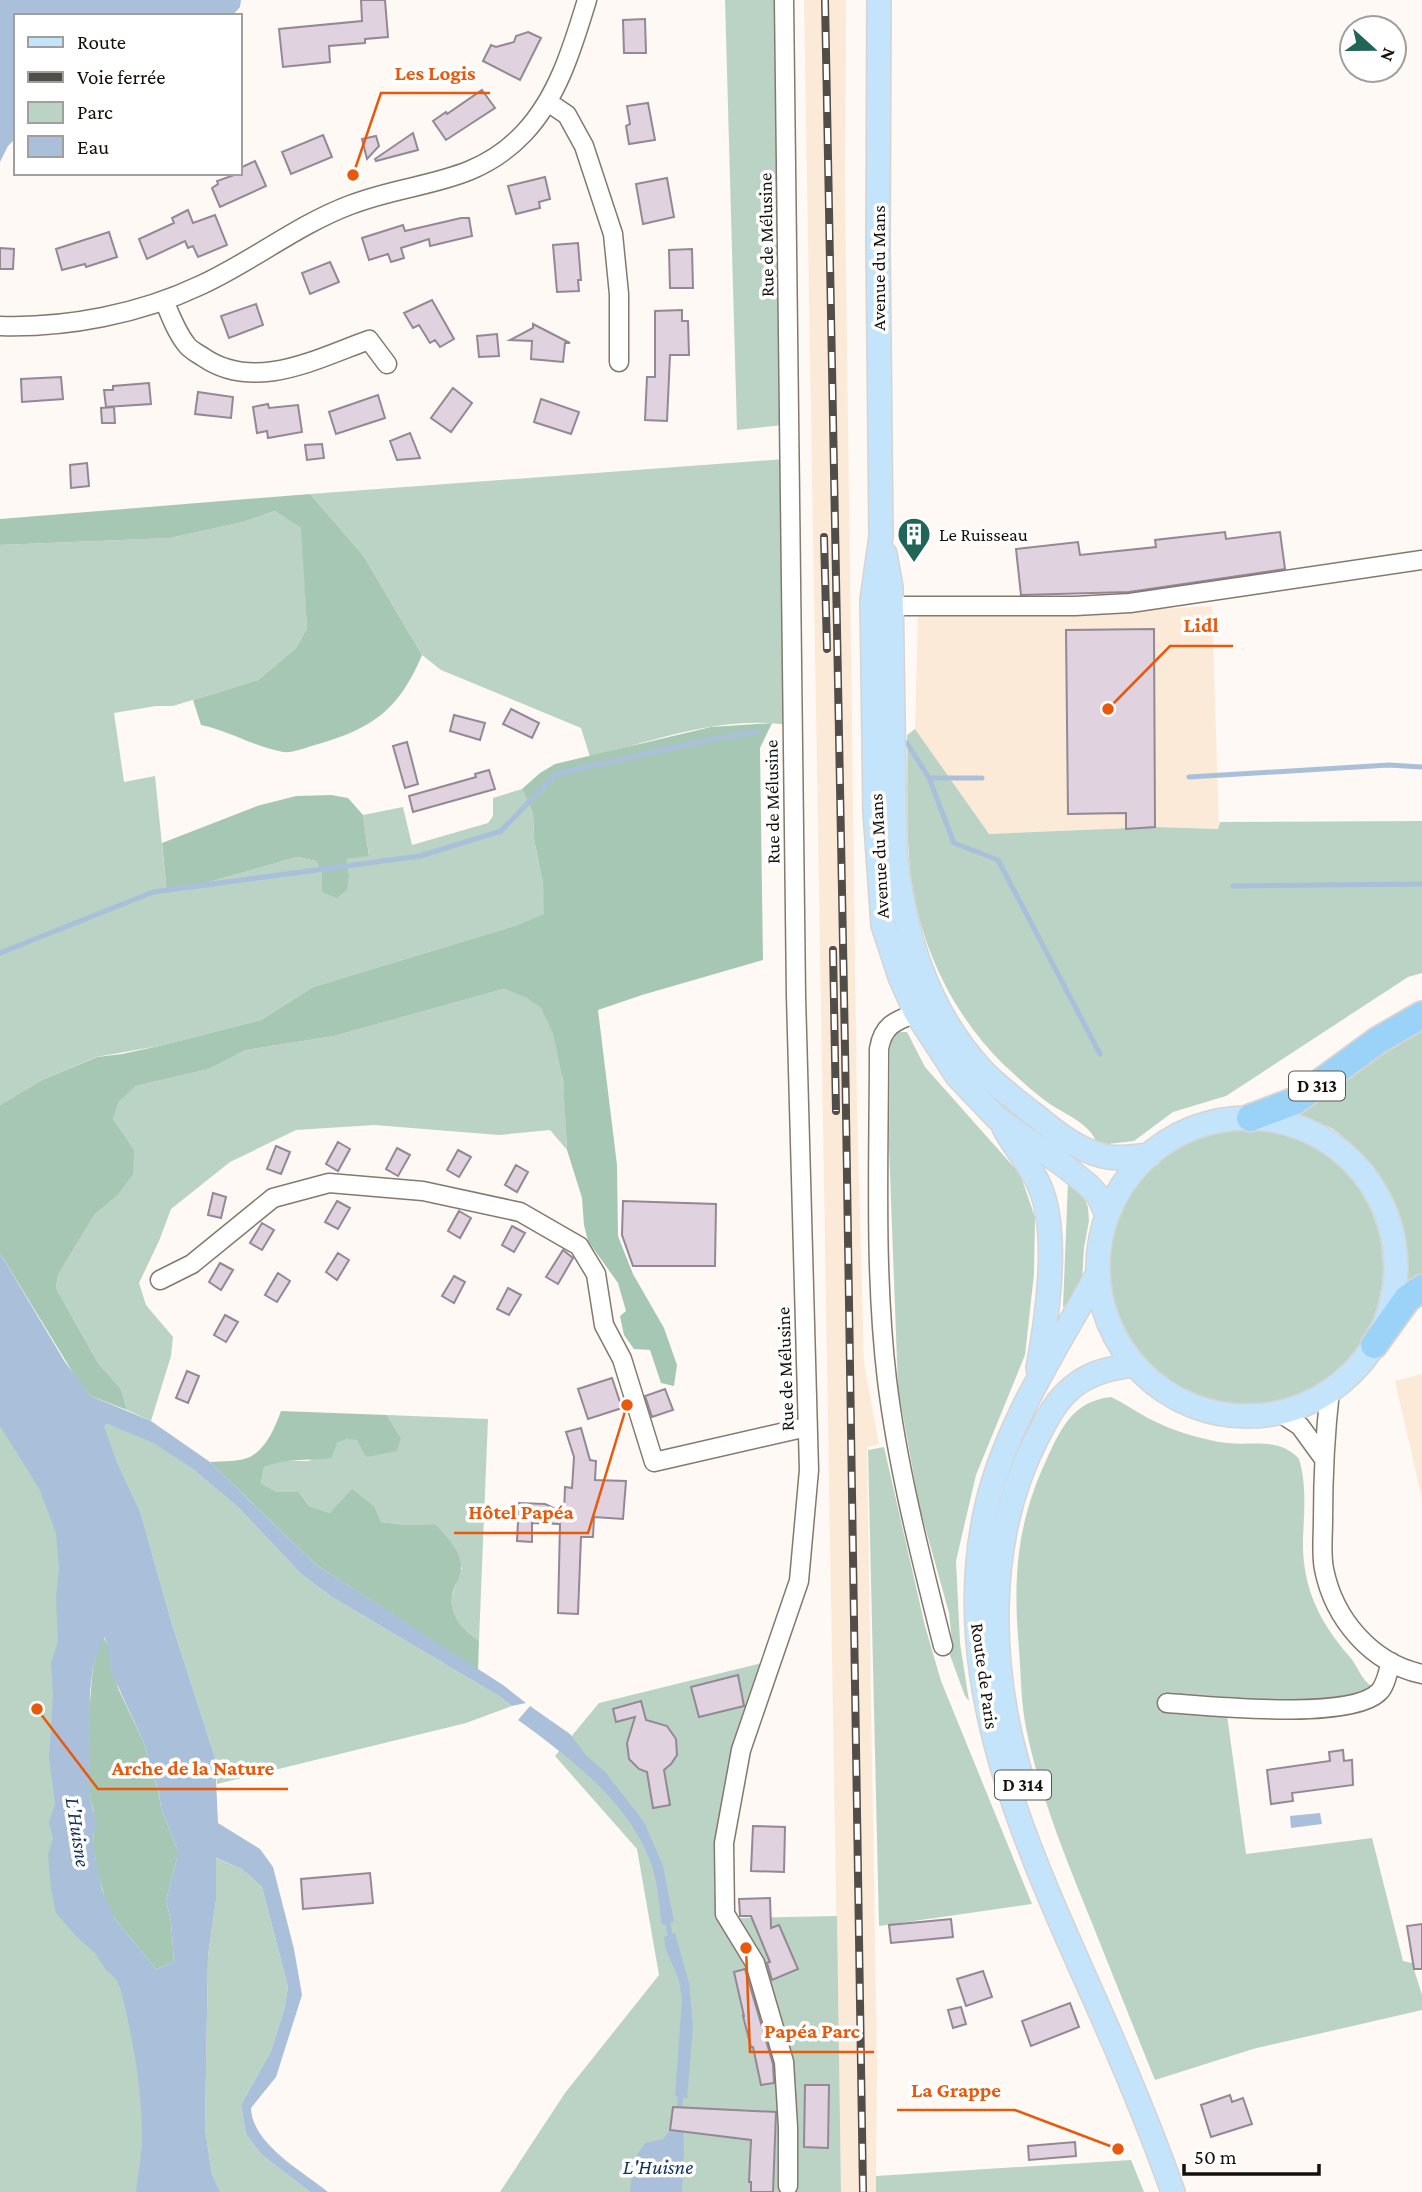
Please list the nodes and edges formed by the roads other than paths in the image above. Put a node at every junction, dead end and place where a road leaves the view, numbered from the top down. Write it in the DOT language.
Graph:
graph roads {
  1 [pos="587,0"];
  2 [pos="785,0"];
  3 [pos="879,0"];
  4 [pos="548,102"];
  5 [pos="164,300"];
  6 [pos="0,326"];
  7 [pos="618,362"];
  8 [pos="387,364"];
  9 [pos="881,536"];
  10 [pos="1422,560"];
  11 [pos="891,606"];
  12 [pos="916,1013"];
  13 [pos="1422,1015"];
  14 [pos="1250,1118"];
  15 [pos="999,1119"];
  16 [pos="1150,1155"];
  17 [pos="1107,1215"];
  18 [pos="1098,1273"];
  19 [pos="160,1280"];
  20 [pos="1422,1288"];
  21 [pos="1374,1345"];
  22 [pos="1133,1365"];
  23 [pos="1035,1382"];
  24 [pos="1330,1391"];
  25 [pos="1279,1413"];
  26 [pos="807,1427"];
  27 [pos="1324,1459"];
  28 [pos="943,1646"];
  29 [pos="1391,1662"];
  30 [pos="1422,1674"];
  31 [pos="1167,1703"];
  32 [pos="1130,2078"];
  33 [pos="788,2186"];
  34 [pos="1173,2192"];
  1 -- 4 [label="street"];
  2 -- 26 [label="street, Rue de Mélusine"];
  3 -- 9 [label="main road, Avenue du Mans"];
  4 -- 5 [label="street"];
  4 -- 7 [label="street"];
  5 -- 6 [label="street"];
  5 -- 8 [label="street"];
  9 -- 11 [label="main road, Avenue du Mans"];
  9 -- 12 [label="main road, Avenue du Mans"];
  10 -- 11 [label="street"];
  11 -- 16 [label="main road, Avenue du Mans"];
  12 -- 15 [label="main road, Avenue du Mans"];
  12 -- 28 [label="street"];
  13 -- 14 [label="highway, D 313"];
  14 -- 16 [label="main road"];
  14 -- 21 [label="main road"];
  15 -- 17 [label="main road, Avenue du Mans"];
  15 -- 23 [label="main road"];
  16 -- 17 [label="main road"];
  17 -- 18 [label="main road"];
  18 -- 22 [label="main road"];
  18 -- 23 [label="main road, Route de Paris / D 314"];
  19 -- 26 [label="street"];
  20 -- 21 [label="highway"];
  21 -- 24 [label="main road"];
  22 -- 25 [label="main road"];
  22 -- 32 [label="main road, Route de Paris / D 314"];
  23 -- 32 [label="main road, Route de Paris / D 314"];
  24 -- 25 [label="main road"];
  24 -- 27 [label="street"];
  25 -- 27 [label="street"];
  26 -- 33 [label="street, Rue de Mélusine"];
  27 -- 29 [label="street"];
  29 -- 30 [label="street"];
  29 -- 31 [label="street"];
  32 -- 34 [label="main road, Route de Paris / D 314"];
}
